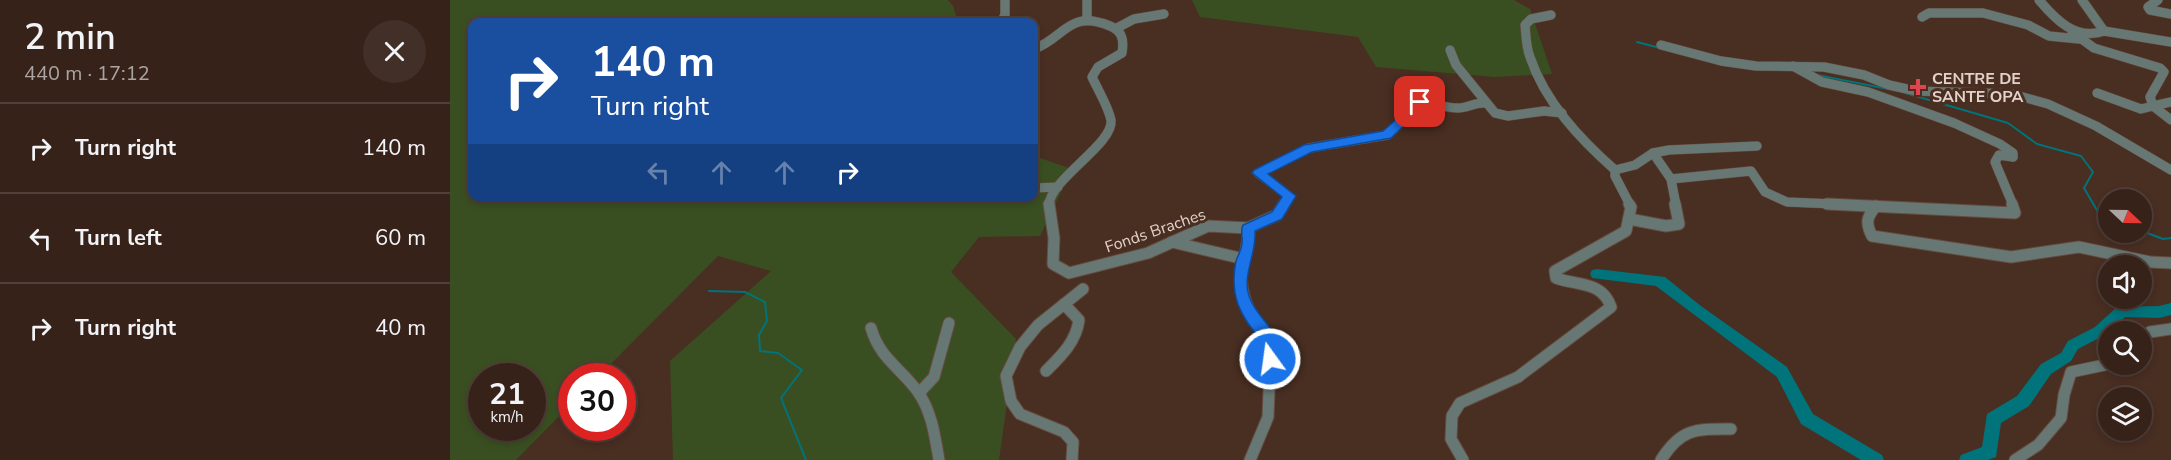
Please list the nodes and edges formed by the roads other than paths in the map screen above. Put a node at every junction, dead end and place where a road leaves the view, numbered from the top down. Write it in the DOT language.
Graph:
graph roads {
  1 [pos="1005,0"];
  2 [pos="1088,0"];
  3 [pos="2039,0"];
  4 [pos="2082,0"];
  5 [pos="2158,0"];
  6 [pos="1164,14"];
  7 [pos="2171,14"];
  8 [pos="1551,15"];
  9 [pos="1922,17"];
  10 [pos="1003,18"];
  11 [pos="1087,20"];
  12 [pos="1117,28"];
  13 [pos="2104,31"];
  14 [pos="2076,36"];
  15 [pos="2171,42"];
  16 [pos="1661,45"];
  17 [pos="1038,47"];
  18 [pos="1450,50"];
  19 [pos="1792,65"];
  20 [pos="2097,93"];
  21 [pos="2171,102"];
  22 [pos="1486,104"];
  23 [pos="2154,106"];
  24 [pos="1563,113"];
  25 [pos="2171,120"];
  26 [pos="1757,146"];
  27 [pos="1653,153"];
  28 [pos="1616,170"];
  29 [pos="2171,170"];
  30 [pos="1671,179"];
  31 [pos="1038,188"];
  32 [pos="1058,188"];
  33 [pos="1876,206"];
  34 [pos="1629,219"];
  35 [pos="1248,228"];
  36 [pos="1172,242"];
  37 [pos="1244,259"];
  38 [pos="2171,263"];
  39 [pos="1083,289"];
  40 [pos="1064,304"];
  41 [pos="949,323"];
  42 [pos="871,328"];
  43 [pos="2171,329"];
  44 [pos="2152,332"];
  45 [pos="2098,366"];
  46 [pos="1046,371"];
  47 [pos="919,393"];
  48 [pos="1731,429"];
  49 [pos="939,460"];
  50 [pos="1072,460"];
  51 [pos="1250,460"];
  52 [pos="1463,460"];
  53 [pos="1661,460"];
  54 [pos="2015,460"];
  1 -- 10 [label="street"];
  2 -- 11 [label="street"];
  3 -- 14 [label="street"];
  4 -- 13 [label="street"];
  5 -- 7 [label="street"];
  6 -- 12 [label="street"];
  8 -- 24 [label="street"];
  9 -- 14 [label="street"];
  11 -- 12 [label="street"];
  11 -- 17 [label="street"];
  12 -- 32 [label="street, Fonds Braches"];
  13 -- 14 [label="street"];
  13 -- 15 [label="street"];
  14 -- 23 [label="street"];
  16 -- 19 [label="street"];
  18 -- 22 [label="street"];
  19 -- 29 [label="street"];
  19 -- 33 [label="street"];
  20 -- 23 [label="street"];
  21 -- 23 [label="street"];
  22 -- 24 [label="street"];
  22 -- 35 [label="street"];
  23 -- 25 [label="street"];
  24 -- 28 [label="street"];
  26 -- 27 [label="street"];
  27 -- 28 [label="street"];
  27 -- 30 [label="street"];
  28 -- 34 [label="street"];
  30 -- 33 [label="street"];
  30 -- 34 [label="street"];
  31 -- 32 [label="street"];
  32 -- 36 [label="street, Fonds Braches"];
  33 -- 38 [label="street"];
  34 -- 52 [label="street"];
  35 -- 36 [label="street, Fonds Braches"];
  35 -- 37 [label="street"];
  36 -- 37 [label="street"];
  37 -- 51 [label="street"];
  39 -- 40 [label="street"];
  40 -- 46 [label="street"];
  40 -- 50 [label="street"];
  41 -- 47 [label="street"];
  42 -- 47 [label="street"];
  43 -- 44 [label="street"];
  45 -- 54 [label="street"];
  47 -- 49 [label="street"];
  48 -- 53 [label="street"];
}
